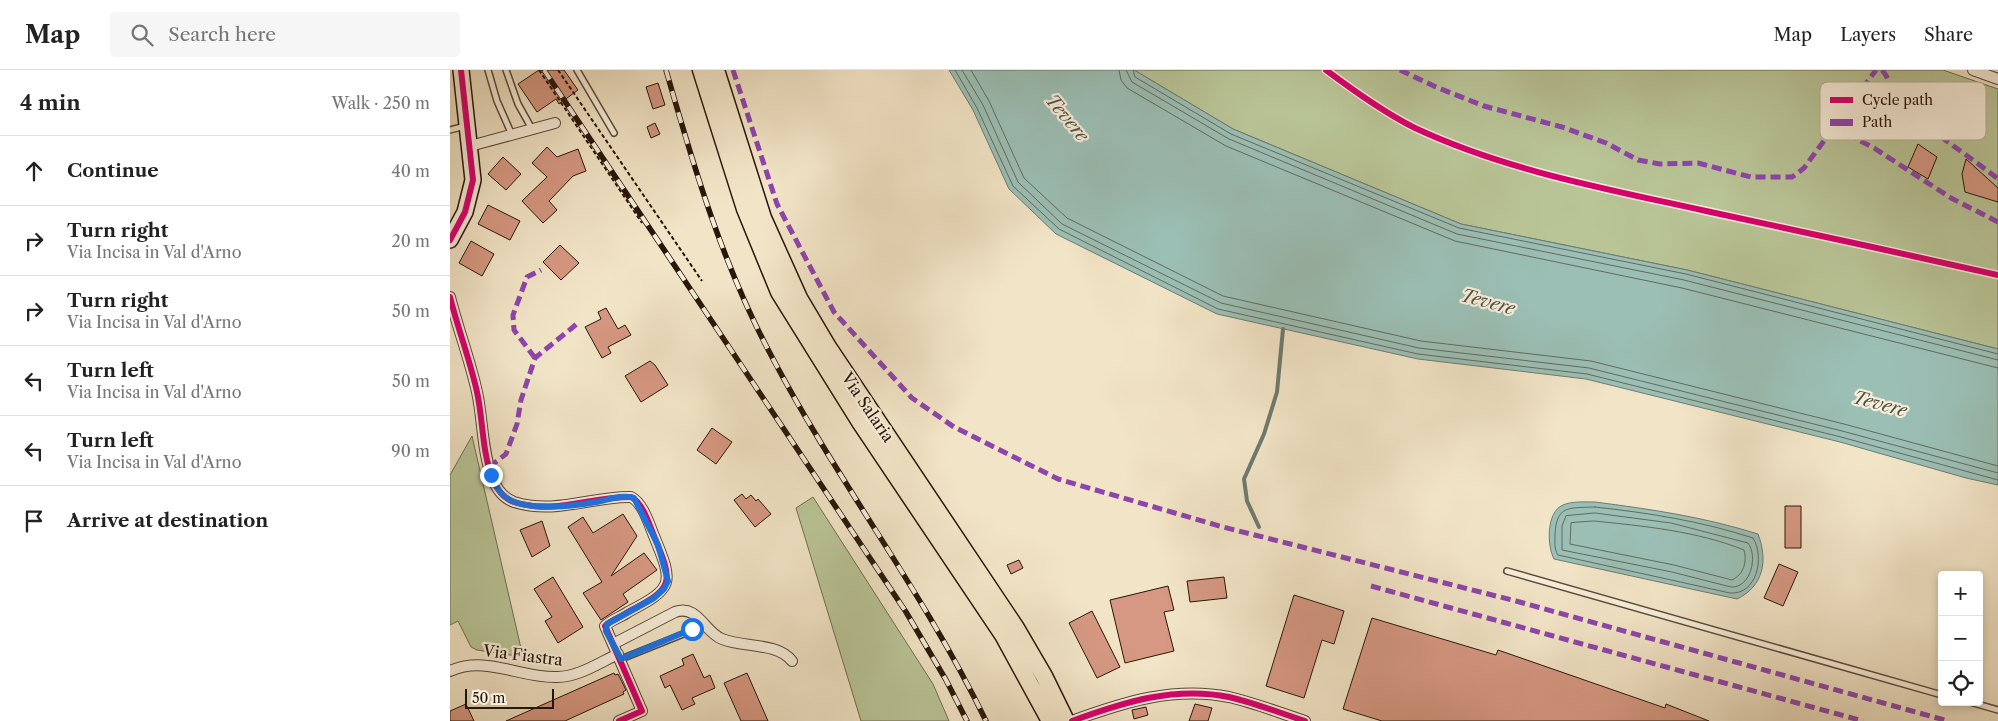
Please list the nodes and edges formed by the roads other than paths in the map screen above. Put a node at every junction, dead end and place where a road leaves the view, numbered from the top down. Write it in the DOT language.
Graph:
graph roads {
  1 [pos="460,70"];
  2 [pos="488,70"];
  3 [pos="506,70"];
  4 [pos="577,70"];
  5 [pos="701,70"];
  6 [pos="716,70"];
  7 [pos="1973,70"];
  8 [pos="1998,79"];
  9 [pos="555,124"];
  10 [pos="468,125"];
  11 [pos="533,129"];
  12 [pos="450,130"];
  13 [pos="614,133"];
  14 [pos="512,135"];
  15 [pos="470,146"];
  16 [pos="450,240"];
  17 [pos="450,297"];
  18 [pos="1507,572"];
  19 [pos="700,620"];
  20 [pos="613,644"];
  21 [pos="620,657"];
  22 [pos="792,661"];
  23 [pos="450,671"];
  24 [pos="1938,694"];
  25 [pos="1983,706"];
  26 [pos="1998,710"];
  27 [pos="618,721"];
  28 [pos="1050,721"];
  29 [pos="1066,721"];
  30 [pos="1072,721"];
  31 [pos="1305,721"];
  1 -- 10 [label="street"];
  2 -- 14 [label="lane"];
  3 -- 11 [label="lane"];
  4 -- 13 [label="lane"];
  5 -- 28 [label="main road, Via Salaria"];
  6 -- 29 [label="main road, Via Salaria"];
  7 -- 8 [label="street"];
  9 -- 11 [label="street"];
  10 -- 12 [label="lane"];
  10 -- 15 [label="street"];
  11 -- 14 [label="street"];
  14 -- 15 [label="street"];
  15 -- 16 [label="street"];
  17 -- 20 [label="street"];
  18 -- 24 [label="lane"];
  19 -- 20 [label="street"];
  19 -- 21 [label="lane"];
  19 -- 22 [label="street"];
  20 -- 21 [label="street"];
  21 -- 23 [label="street, Via Fiastra"];
  21 -- 27 [label="street"];
  25 -- 26 [label="lane"];
  30 -- 31 [label="street"];
}
